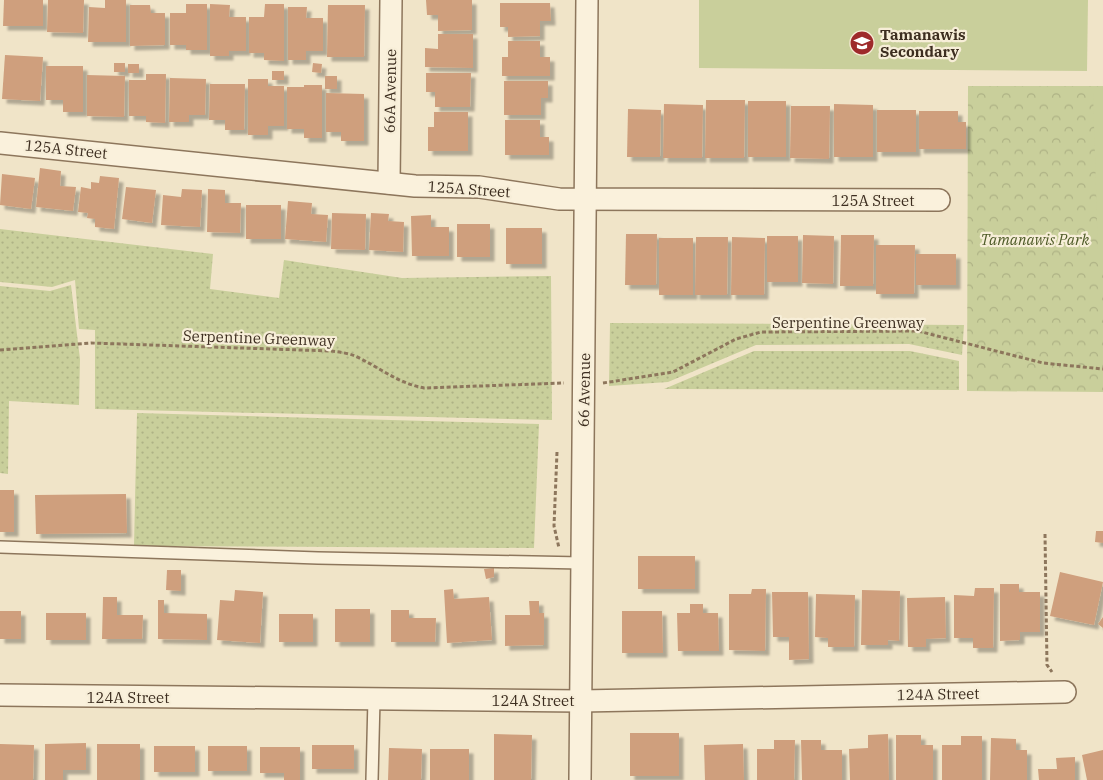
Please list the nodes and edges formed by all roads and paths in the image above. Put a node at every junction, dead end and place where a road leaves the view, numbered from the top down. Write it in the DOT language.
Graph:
graph roads {
  1 [pos="392,0"];
  2 [pos="588,0"];
  3 [pos="0,143"];
  4 [pos="389,183"];
  5 [pos="586,199"];
  6 [pos="939,200"];
  7 [pos="0,350"];
  8 [pos="1103,369"];
  9 [pos="568,383"];
  10 [pos="599,383"];
  11 [pos="1045,534"];
  12 [pos="0,547"];
  13 [pos="582,563"];
  14 [pos="1065,692"];
  15 [pos="0,695"];
  16 [pos="374,699"];
  17 [pos="581,700"];
  18 [pos="372,780"];
  19 [pos="580,780"];
  1 -- 4 [label="street, 66A Avenue"];
  2 -- 5 [label="street, 66 Avenue"];
  3 -- 4 [label="street, 125A Street"];
  4 -- 5 [label="street, 125A Street"];
  5 -- 6 [label="street, 125A Street"];
  5 -- 13 [label="street, 66 Avenue"];
  7 -- 9 [label="path, Serpentine Greenway"];
  8 -- 10 [label="path, Serpentine Greenway"];
  11 -- 14 [label="path"];
  12 -- 13 [label="lane"];
  13 -- 17 [label="street, 66 Avenue"];
  14 -- 17 [label="street, 124A Street"];
  15 -- 16 [label="street, 124A Street"];
  16 -- 17 [label="street, 124A Street"];
  16 -- 18 [label="lane"];
  17 -- 19 [label="street, 66 Avenue"];
}
